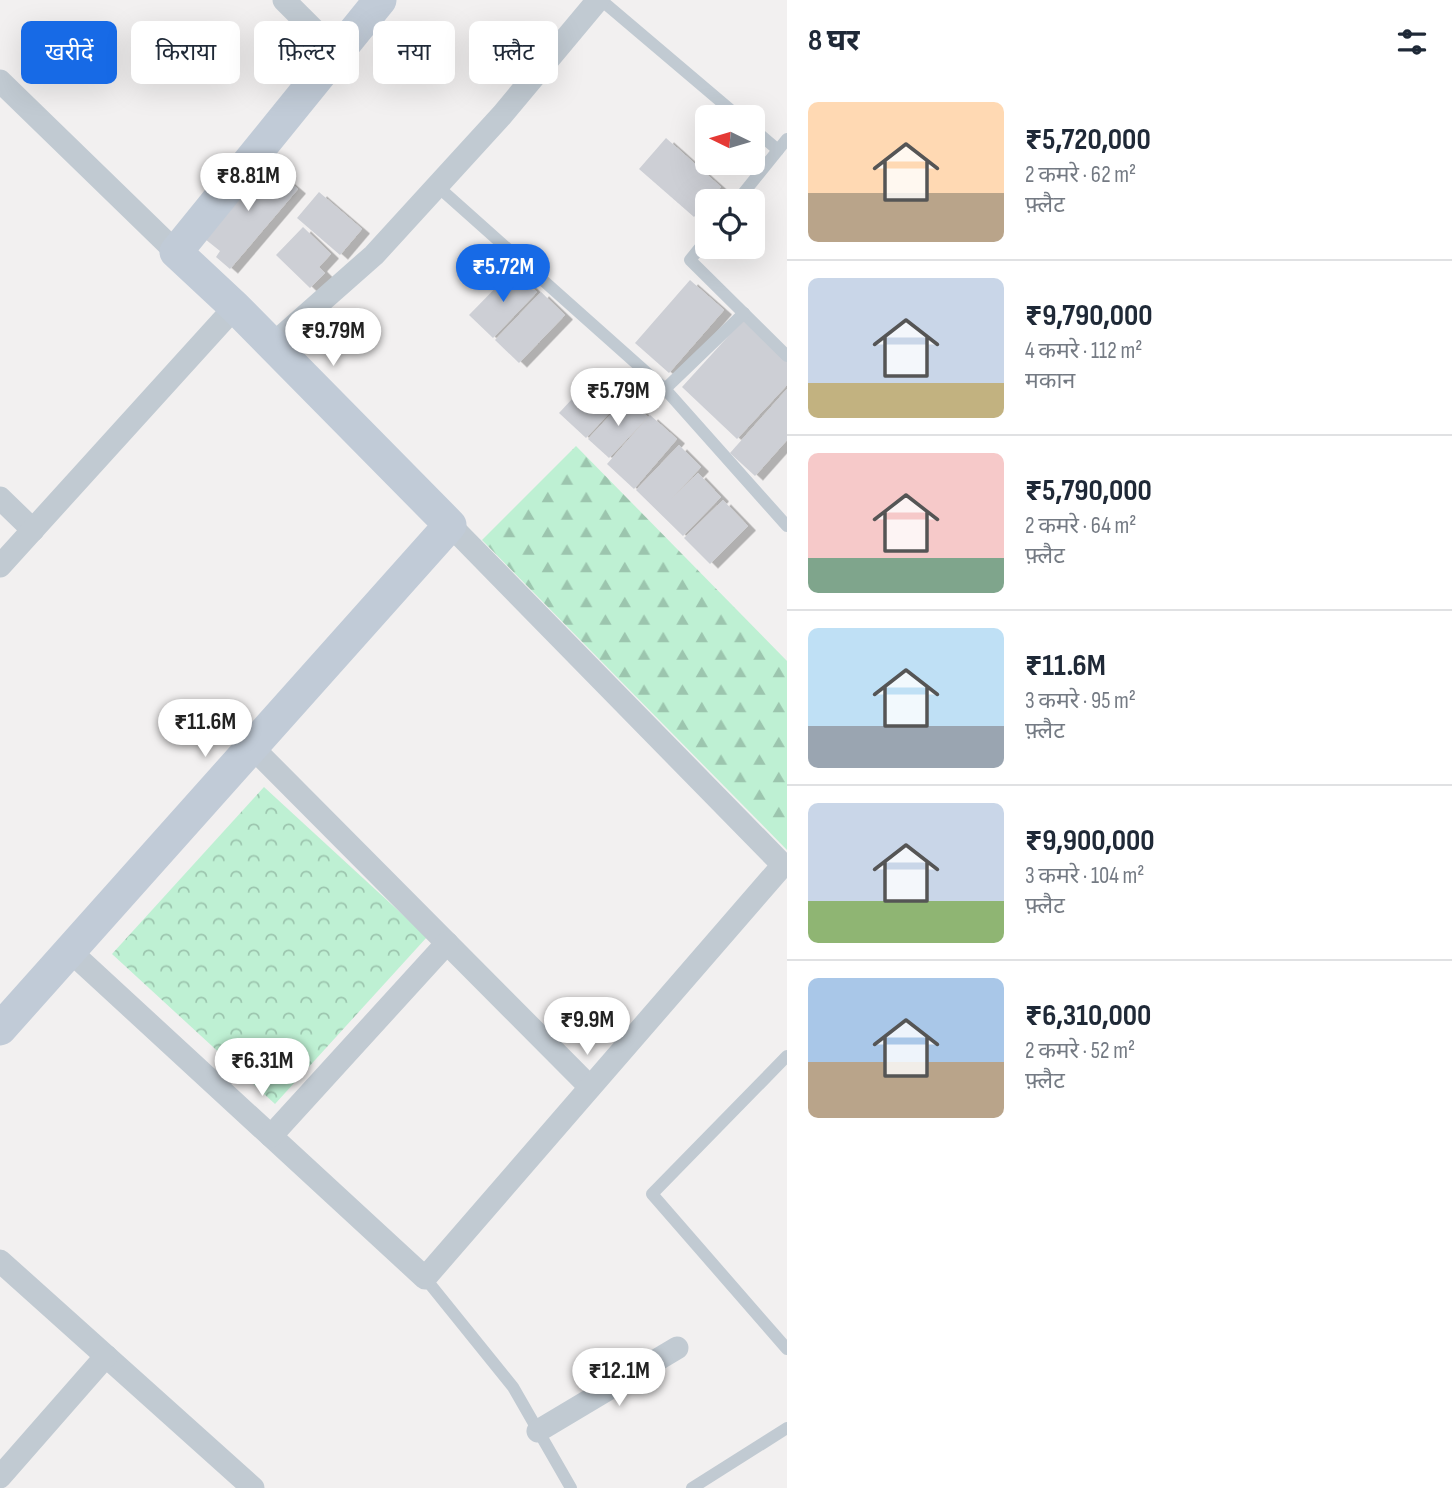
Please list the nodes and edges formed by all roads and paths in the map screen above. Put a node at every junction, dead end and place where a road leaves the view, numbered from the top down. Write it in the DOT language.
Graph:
graph roads {
  1 [pos="284,0"];
  2 [pos="380,0"];
  3 [pos="600,0"];
  4 [pos="305,21"];
  5 [pos="359,26"];
  6 [pos="0,81"];
  7 [pos="312,84"];
  8 [pos="725,105"];
  9 [pos="765,139"];
  10 [pos="787,139"];
  11 [pos="778,150"];
  12 [pos="436,185"];
  13 [pos="747,189"];
  14 [pos="176,252"];
  15 [pos="695,254"];
  16 [pos="235,307"];
  17 [pos="744,313"];
  18 [pos="272,345"];
  19 [pos="787,356"];
  20 [pos="665,389"];
  21 [pos="0,498"];
  22 [pos="450,525"];
  23 [pos="787,526"];
  24 [pos="33,530"];
  25 [pos="0,566"];
  26 [pos="252,747"];
  27 [pos="785,868"];
  28 [pos="447,943"];
  29 [pos="70,951"];
  30 [pos="0,1029"];
  31 [pos="787,1056"];
  32 [pos="590,1087"];
  33 [pos="271,1136"];
  34 [pos="0,1261"];
  35 [pos="425,1278"];
  36 [pos="677,1348"];
  37 [pos="787,1349"];
  38 [pos="106,1356"];
  39 [pos="787,1428"];
  40 [pos="538,1431"];
  41 [pos="0,1477"];
  42 [pos="253,1488"];
  43 [pos="570,1488"];
  44 [pos="692,1488"];
  1 -- 4 [label="street"];
  2 -- 5 [label="street"];
  3 -- 8 [label="lane"];
  3 -- 12 [label="street"];
  6 -- 14 [label="street"];
  7 -- 14 [label="street"];
  9 -- 11 [label="lane"];
  10 -- 11 [label="lane"];
  11 -- 13 [label="lane"];
  12 -- 18 [label="street"];
  12 -- 20 [label="lane"];
  14 -- 16 [label="street"];
  15 -- 17 [label="lane"];
  16 -- 18 [label="street"];
  16 -- 24 [label="street"];
  17 -- 19 [label="lane"];
  17 -- 20 [label="lane"];
  18 -- 22 [label="street"];
  20 -- 23 [label="lane"];
  21 -- 24 [label="street"];
  22 -- 26 [label="street"];
  22 -- 27 [label="street"];
  24 -- 25 [label="street"];
  26 -- 28 [label="street"];
  26 -- 29 [label="street"];
  27 -- 32 [label="street"];
  28 -- 32 [label="street"];
  28 -- 33 [label="street"];
  29 -- 30 [label="street"];
  29 -- 33 [label="street"];
  31 -- 37 [label="lane"];
  32 -- 35 [label="street"];
  33 -- 35 [label="street"];
  34 -- 38 [label="street"];
  35 -- 40 [label="lane"];
  36 -- 40 [label="street"];
  38 -- 41 [label="street"];
  38 -- 42 [label="street"];
  39 -- 44 [label="lane"];
  40 -- 43 [label="lane"];
}
